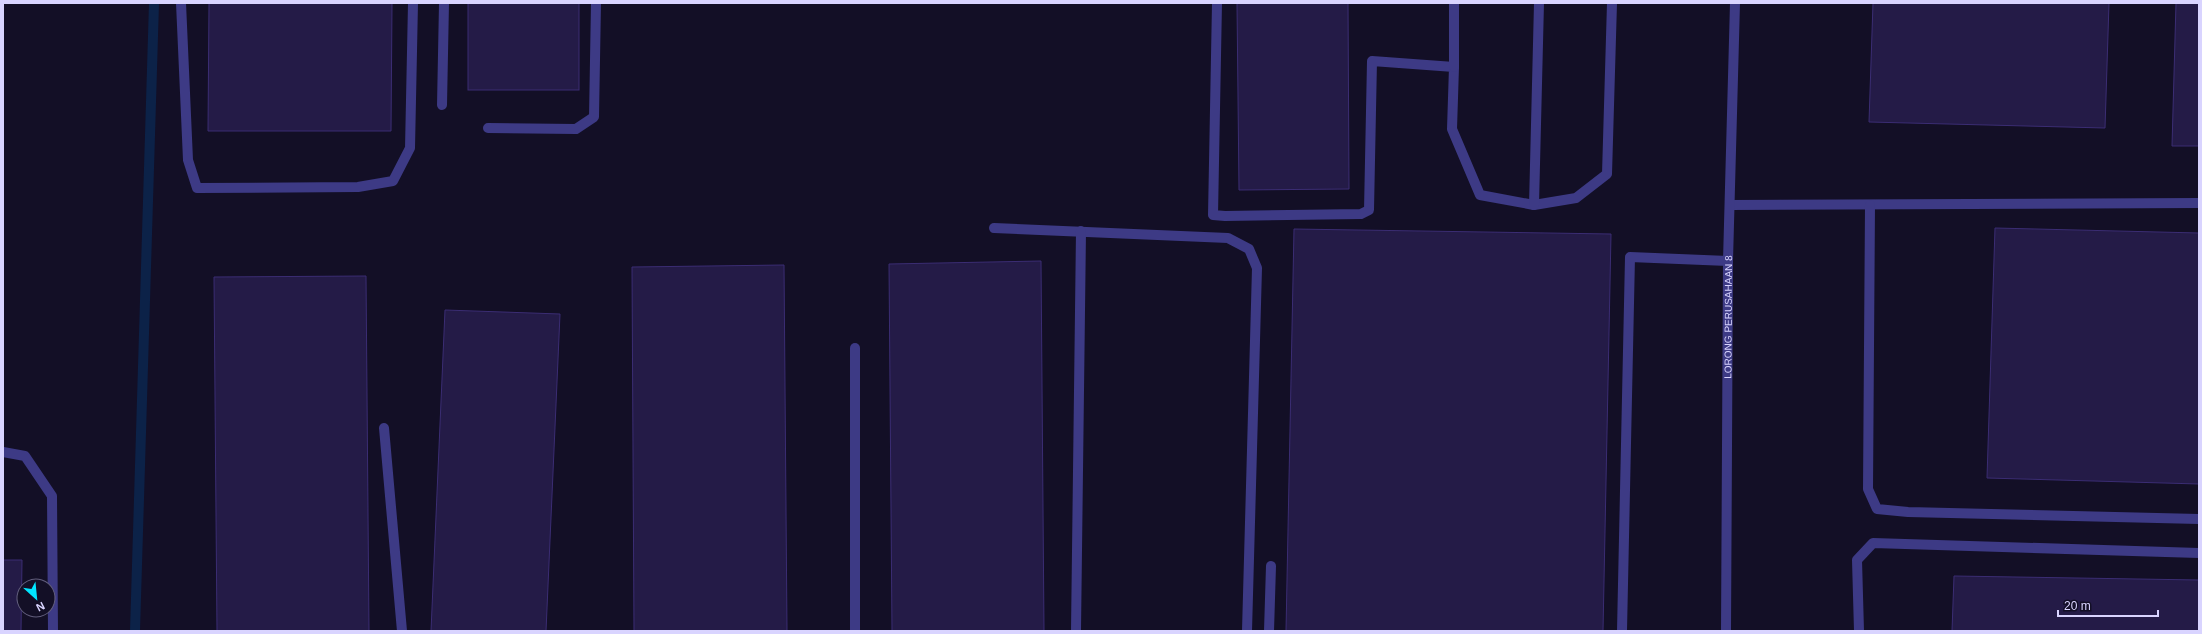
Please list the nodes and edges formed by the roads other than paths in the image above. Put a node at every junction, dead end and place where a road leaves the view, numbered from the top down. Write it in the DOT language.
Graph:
graph roads {
  1 [pos="181,3"];
  2 [pos="413,3"];
  3 [pos="444,3"];
  4 [pos="596,3"];
  5 [pos="1218,3"];
  6 [pos="1454,3"];
  7 [pos="1539,3"];
  8 [pos="1612,3"];
  9 [pos="1735,3"];
  10 [pos="1454,67"];
  11 [pos="442,104"];
  12 [pos="488,128"];
  13 [pos="2199,203"];
  14 [pos="1534,205"];
  15 [pos="1730,205"];
  16 [pos="1870,205"];
  17 [pos="994,228"];
  18 [pos="1081,232"];
  19 [pos="1728,260"];
  20 [pos="855,348"];
  21 [pos="384,428"];
  22 [pos="3,452"];
  23 [pos="2199,519"];
  24 [pos="2199,553"];
  25 [pos="1271,566"];
  26 [pos="53,631"];
  27 [pos="402,631"];
  28 [pos="855,631"];
  29 [pos="1076,631"];
  30 [pos="1247,631"];
  31 [pos="1269,631"];
  32 [pos="1622,631"];
  33 [pos="1726,631"];
  34 [pos="1859,631"];
  1 -- 2 [label="street"];
  3 -- 11 [label="street"];
  4 -- 12 [label="street"];
  5 -- 10 [label="street"];
  6 -- 10 [label="street"];
  7 -- 14 [label="street"];
  8 -- 14 [label="street"];
  9 -- 15 [label="street, LORONG PERUSAHAAN 8"];
  10 -- 14 [label="street"];
  13 -- 16 [label="street"];
  15 -- 16 [label="street"];
  15 -- 19 [label="street, LORONG PERUSAHAAN 8"];
  16 -- 23 [label="street"];
  17 -- 18 [label="street"];
  18 -- 29 [label="street"];
  18 -- 30 [label="street"];
  19 -- 32 [label="street"];
  19 -- 33 [label="street, LORONG PERUSAHAAN 8"];
  20 -- 28 [label="street"];
  21 -- 27 [label="street"];
  22 -- 26 [label="street"];
  24 -- 34 [label="street"];
  25 -- 31 [label="street"];
}
